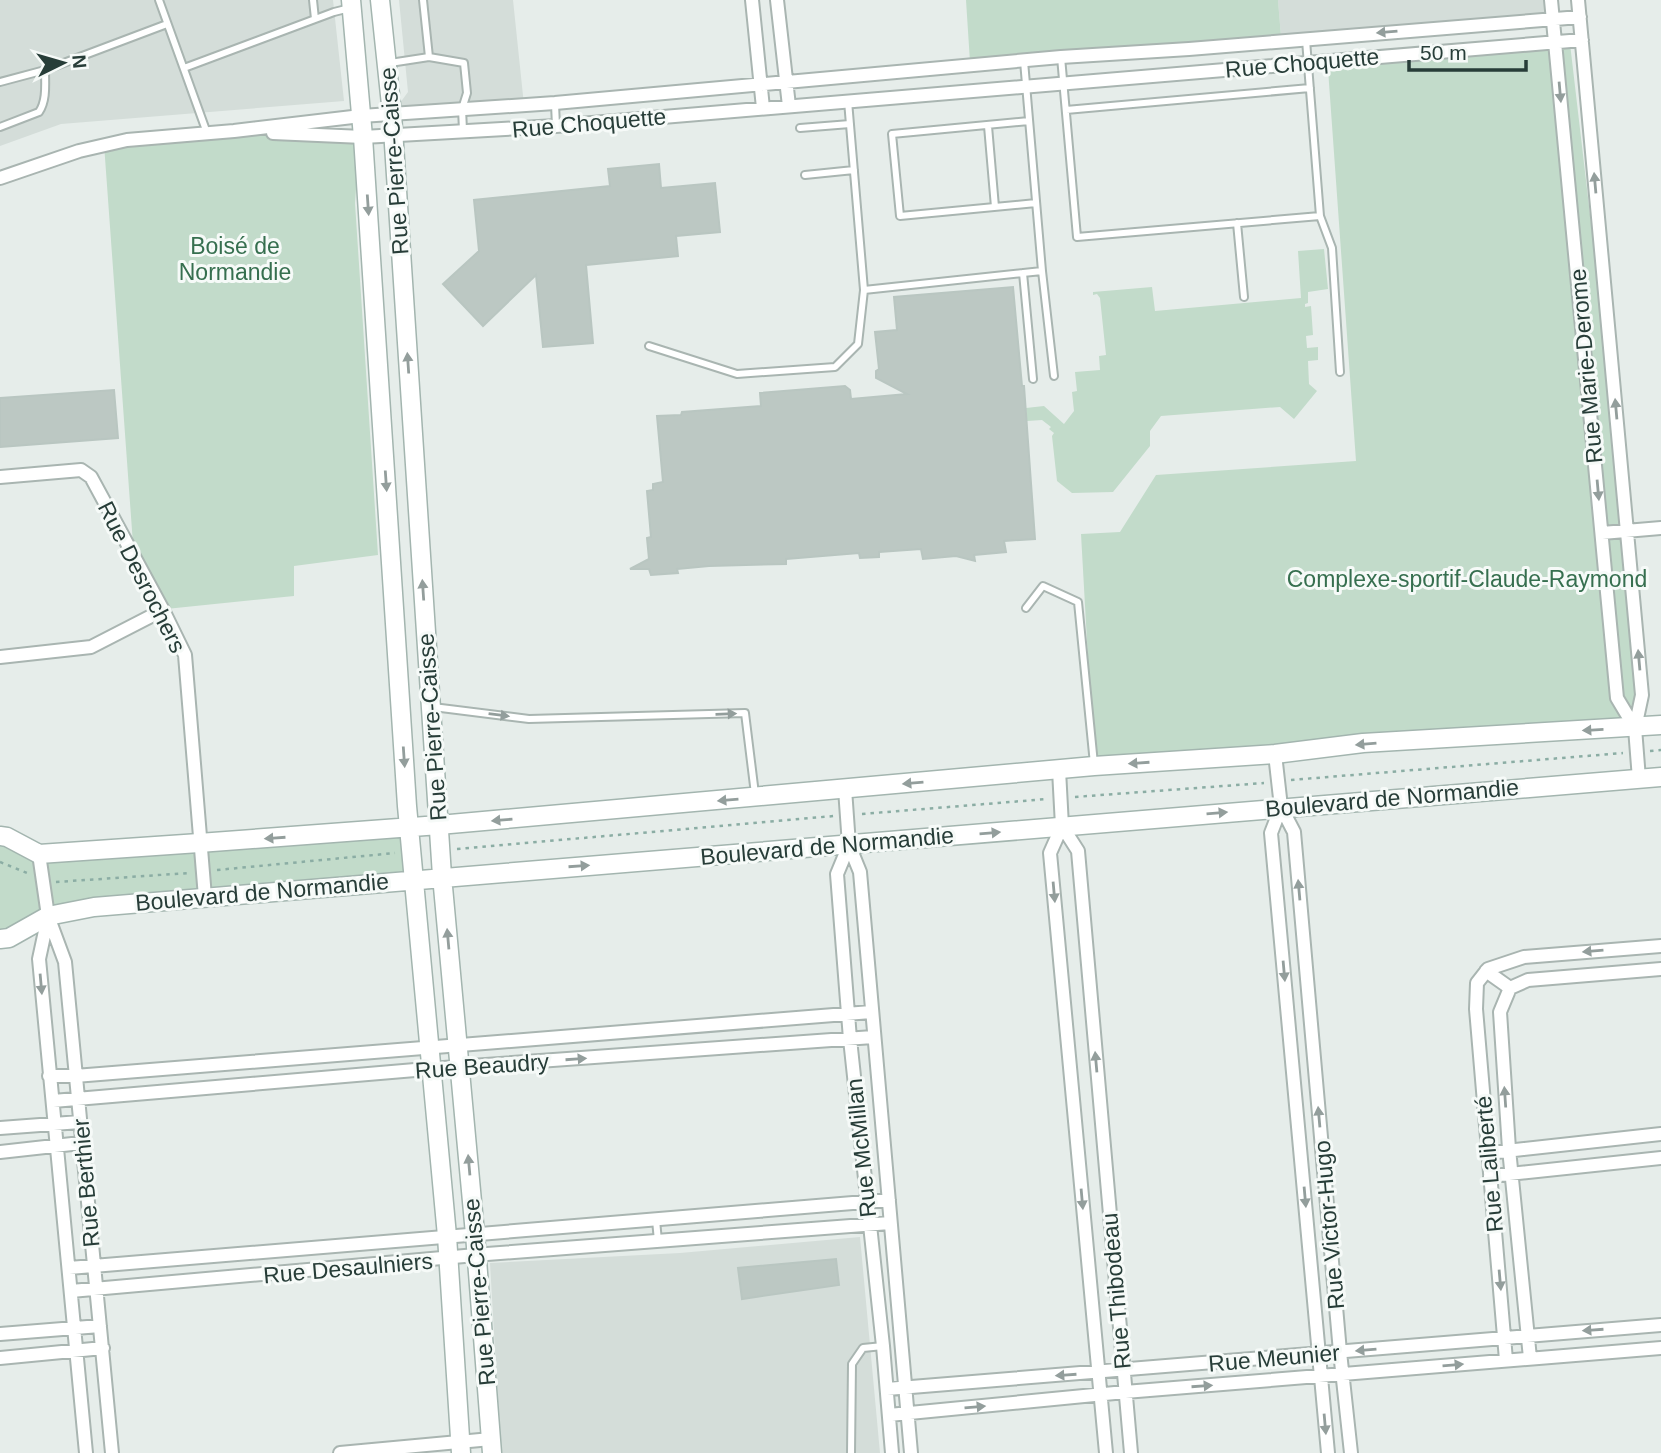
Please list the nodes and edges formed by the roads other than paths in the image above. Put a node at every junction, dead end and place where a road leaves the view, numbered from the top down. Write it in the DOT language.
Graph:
graph roads {
  1 [pos="159,0"];
  2 [pos="313,0"];
  3 [pos="380,0"];
  4 [pos="423,0"];
  5 [pos="752,0"];
  6 [pos="777,0"];
  7 [pos="1551,0"];
  8 [pos="1578,0"];
  9 [pos="351,4"];
  10 [pos="1580,17"];
  11 [pos="1553,18"];
  12 [pos="315,19"];
  13 [pos="167,24"];
  14 [pos="1306,39"];
  15 [pos="1582,40"];
  16 [pos="1555,41"];
  17 [pos="1189,49"];
  18 [pos="429,57"];
  19 [pos="1061,57"];
  20 [pos="1024,61"];
  21 [pos="1308,62"];
  22 [pos="387,63"];
  23 [pos="184,68"];
  24 [pos="943,68"];
  25 [pos="45,69"];
  26 [pos="1190,73"];
  27 [pos="785,81"];
  28 [pos="0,82"];
  29 [pos="1063,83"];
  30 [pos="761,85"];
  31 [pos="1026,86"];
  32 [pos="1310,88"];
  33 [pos="944,94"];
  34 [pos="848,101"];
  35 [pos="555,103"];
  36 [pos="789,106"];
  37 [pos="763,108"];
  38 [pos="461,109"];
  39 [pos="1066,110"];
  40 [pos="392,114"];
  41 [pos="362,116"];
  42 [pos="1029,121"];
  43 [pos="850,124"];
  44 [pos="988,125"];
  45 [pos="556,126"];
  46 [pos="0,127"];
  47 [pos="800,128"];
  48 [pos="234,131"];
  49 [pos="463,132"];
  50 [pos="208,133"];
  51 [pos="393,135"];
  52 [pos="363,137"];
  53 [pos="854,170"];
  54 [pos="806,175"];
  55 [pos="0,178"];
  56 [pos="1036,203"];
  57 [pos="995,207"];
  58 [pos="1320,216"];
  59 [pos="1237,223"];
  60 [pos="1042,271"];
  61 [pos="1023,273"];
  62 [pos="864,290"];
  63 [pos="1244,297"];
  64 [pos="649,346"];
  65 [pos="1340,372"];
  66 [pos="1054,376"];
  67 [pos="1033,379"];
  68 [pos="413,440"];
  69 [pos="383,441"];
  70 [pos="0,477"];
  71 [pos="1661,528"];
  72 [pos="1627,531"];
  73 [pos="1602,533"];
  74 [pos="421,548"];
  75 [pos="390,549"];
  76 [pos="1026,608"];
  77 [pos="163,610"];
  78 [pos="427,644"];
  79 [pos="397,645"];
  80 [pos="0,657"];
  81 [pos="431,707"];
  82 [pos="401,710"];
  83 [pos="1661,725"];
  84 [pos="1635,728"];
  85 [pos="1275,754"];
  86 [pos="1094,766"];
  87 [pos="1059,770"];
  88 [pos="1661,777"];
  89 [pos="1639,779"];
  90 [pos="845,789"];
  91 [pos="755,797"];
  92 [pos="1281,807"];
  93 [pos="439,825"];
  94 [pos="1062,826"];
  95 [pos="409,827"];
  96 [pos="0,836"];
  97 [pos="200,843"];
  98 [pos="849,845"];
  99 [pos="39,854"];
  100 [pos="442,876"];
  101 [pos="414,878"];
  102 [pos="205,897"];
  103 [pos="48,916"];
  104 [pos="0,939"];
  105 [pos="1661,946"];
  106 [pos="1661,969"];
  107 [pos="1486,971"];
  108 [pos="1510,988"];
  109 [pos="872,1012"];
  110 [pos="848,1013"];
  111 [pos="672,1027"];
  112 [pos="873,1037"];
  113 [pos="850,1039"];
  114 [pos="458,1044"];
  115 [pos="430,1045"];
  116 [pos="673,1053"];
  117 [pos="288,1057"];
  118 [pos="195,1066"];
  119 [pos="459,1067"];
  120 [pos="432,1069"];
  121 [pos="49,1076"];
  122 [pos="75,1076"];
  123 [pos="290,1080"];
  124 [pos="1316,1081"];
  125 [pos="1294,1083"];
  126 [pos="197,1089"];
  127 [pos="78,1099"];
  128 [pos="53,1101"];
  129 [pos="80,1122"];
  130 [pos="55,1124"];
  131 [pos="0,1128"];
  132 [pos="1101,1130"];
  133 [pos="1076,1131"];
  134 [pos="1661,1135"];
  135 [pos="81,1143"];
  136 [pos="56,1147"];
  137 [pos="1509,1149"];
  138 [pos="0,1152"];
  139 [pos="1488,1153"];
  140 [pos="1661,1158"];
  141 [pos="1513,1172"];
  142 [pos="1490,1176"];
  143 [pos="889,1200"];
  144 [pos="868,1201"];
  145 [pos="656,1220"];
  146 [pos="890,1223"];
  147 [pos="869,1224"];
  148 [pos="475,1234"];
  149 [pos="447,1236"];
  150 [pos="658,1241"];
  151 [pos="245,1254"];
  152 [pos="477,1255"];
  153 [pos="449,1259"];
  154 [pos="94,1266"];
  155 [pos="69,1268"];
  156 [pos="247,1277"];
  157 [pos="97,1289"];
  158 [pos="71,1291"];
  159 [pos="1661,1325"];
  160 [pos="100,1326"];
  161 [pos="74,1328"];
  162 [pos="0,1334"];
  163 [pos="1528,1335"];
  164 [pos="1505,1337"];
  165 [pos="901,1343"];
  166 [pos="883,1346"];
  167 [pos="103,1348"];
  168 [pos="1661,1348"];
  169 [pos="77,1352"];
  170 [pos="1340,1352"];
  171 [pos="1319,1353"];
  172 [pos="0,1358"];
  173 [pos="1530,1358"];
  174 [pos="1506,1360"];
  175 [pos="1124,1371"];
  176 [pos="1098,1373"];
  177 [pos="1344,1375"];
  178 [pos="1321,1377"];
  179 [pos="906,1388"];
  180 [pos="887,1389"];
  181 [pos="1125,1392"];
  182 [pos="1100,1396"];
  183 [pos="907,1413"];
  184 [pos="889,1415"];
  185 [pos="491,1446"];
  186 [pos="460,1447"];
  187 [pos="86,1453"];
  188 [pos="112,1453"];
  189 [pos="340,1453"];
  190 [pos="850,1453"];
  191 [pos="892,1453"];
  192 [pos="911,1453"];
  193 [pos="1106,1453"];
  194 [pos="1131,1453"];
  195 [pos="1328,1453"];
  196 [pos="1351,1453"];
  1 -- 13 [label="lane"];
  2 -- 12 [label="lane"];
  3 -- 22 [label="street, Rue Pierre-Caisse"];
  4 -- 18 [label="lane"];
  5 -- 30 [label="street"];
  6 -- 27 [label="street"];
  7 -- 11 [label="street, Rue Marie-Derome"];
  8 -- 10 [label="street, Rue Marie-Derome"];
  9 -- 12 [label="lane"];
  9 -- 41 [label="street, Rue Pierre-Caisse"];
  10 -- 11 [label="street, Rue Choquette"];
  10 -- 15 [label="street, Rue Marie-Derome"];
  11 -- 14 [label="street, Rue Choquette, one-way"];
  11 -- 16 [label="street, Rue Marie-Derome"];
  12 -- 23 [label="lane"];
  13 -- 23 [label="lane"];
  13 -- 25 [label="lane"];
  14 -- 17 [label="street, Rue Choquette"];
  14 -- 21 [label="lane"];
  15 -- 16 [label="street, Rue Choquette"];
  72 -- 15 [label="street, Rue Marie-Derome, one-way"];
  16 -- 21 [label="street, Rue Choquette"];
  16 -- 73 [label="street, Rue Marie-Derome, one-way"];
  17 -- 19 [label="street, Rue Choquette"];
  17 -- 26 [label="street"];
  18 -- 22 [label="lane"];
  18 -- 38 [label="lane"];
  19 -- 20 [label="street, Rue Choquette"];
  19 -- 29 [label="lane"];
  20 -- 24 [label="street, Rue Choquette"];
  20 -- 31 [label="lane"];
  21 -- 26 [label="street, Rue Choquette"];
  21 -- 32 [label="lane"];
  22 -- 40 [label="street, Rue Pierre-Caisse"];
  23 -- 50 [label="lane"];
  24 -- 27 [label="street, Rue Choquette"];
  24 -- 33 [label="street"];
  25 -- 28 [label="lane"];
  25 -- 46 [label="lane"];
  26 -- 29 [label="street, Rue Choquette"];
  27 -- 30 [label="street, Rue Choquette"];
  27 -- 36 [label="street"];
  29 -- 31 [label="street, Rue Choquette"];
  29 -- 39 [label="lane"];
  30 -- 35 [label="street, Rue Choquette"];
  30 -- 37 [label="street"];
  31 -- 33 [label="street, Rue Choquette"];
  31 -- 42 [label="lane"];
  32 -- 39 [label="lane"];
  32 -- 58 [label="lane"];
  33 -- 34 [label="street, Rue Choquette"];
  34 -- 36 [label="street, Rue Choquette"];
  34 -- 43 [label="lane"];
  35 -- 38 [label="street, Rue Choquette"];
  35 -- 45 [label="lane"];
  36 -- 37 [label="street, Rue Choquette"];
  37 -- 45 [label="street, Rue Choquette"];
  38 -- 40 [label="street, Rue Choquette"];
  38 -- 49 [label="lane"];
  39 -- 59 [label="lane"];
  40 -- 41 [label="street, Rue Choquette"];
  40 -- 51 [label="street, Rue Pierre-Caisse"];
  41 -- 48 [label="street, Rue Choquette"];
  41 -- 52 [label="street, Rue Pierre-Caisse"];
  42 -- 44 [label="lane"];
  42 -- 56 [label="lane"];
  43 -- 47 [label="lane"];
  43 -- 53 [label="lane"];
  44 -- 57 [label="lane"];
  44 -- 57 [label="lane"];
  45 -- 49 [label="street, Rue Choquette"];
  48 -- 50 [label="street, Rue Choquette"];
  48 -- 52 [label="street, Rue Choquette"];
  49 -- 51 [label="street, Rue Choquette"];
  50 -- 55 [label="street, Rue Choquette"];
  51 -- 52 [label="street, Rue Choquette"];
  68 -- 51 [label="street, Rue Pierre-Caisse, one-way"];
  52 -- 69 [label="street, Rue Pierre-Caisse, one-way"];
  53 -- 54 [label="lane"];
  53 -- 62 [label="lane"];
  56 -- 57 [label="lane"];
  56 -- 60 [label="lane"];
  58 -- 59 [label="lane"];
  58 -- 65 [label="lane"];
  59 -- 63 [label="lane"];
  60 -- 61 [label="lane"];
  60 -- 66 [label="lane"];
  61 -- 62 [label="lane"];
  61 -- 67 [label="lane"];
  62 -- 64 [label="lane"];
  68 -- 69 [label="street"];
  68 -- 74 [label="street, Rue Pierre-Caisse"];
  69 -- 75 [label="street, Rue Pierre-Caisse, one-way"];
  70 -- 77 [label="street, Rue Desrochers"];
  71 -- 72 [label="street"];
  72 -- 73 [label="street"];
  84 -- 72 [label="street, Rue Marie-Derome, one-way"];
  73 -- 84 [label="street, Rue Marie-Derome"];
  74 -- 75 [label="street"];
  78 -- 74 [label="street, Rue Pierre-Caisse, one-way"];
  75 -- 79 [label="street, Rue Pierre-Caisse"];
  76 -- 86 [label="lane"];
  77 -- 80 [label="street"];
  77 -- 97 [label="street, Rue Desrochers"];
  78 -- 79 [label="street"];
  78 -- 81 [label="street, Rue Pierre-Caisse"];
  79 -- 82 [label="street, Rue Pierre-Caisse"];
  81 -- 82 [label="street"];
  81 -- 91 [label="lane, one-way"];
  81 -- 93 [label="street, Rue Pierre-Caisse"];
  82 -- 95 [label="street, Rue Pierre-Caisse, one-way"];
  83 -- 84 [label="street"];
  84 -- 85 [label="street, one-way"];
  84 -- 89 [label="street, Rue Marie-Derome"];
  85 -- 86 [label="street, one-way"];
  85 -- 92 [label="street, Rue Victor-Hugo"];
  86 -- 87 [label="street"];
  87 -- 90 [label="street, one-way"];
  87 -- 94 [label="street, Rue Thibodeau"];
  88 -- 89 [label="street, Boulevard de Normandie"];
  89 -- 92 [label="street, Boulevard de Normandie"];
  90 -- 91 [label="street"];
  90 -- 98 [label="street, Rue McMillan"];
  91 -- 93 [label="street, one-way"];
  94 -- 92 [label="street, Boulevard de Normandie, one-way"];
  124 -- 92 [label="street, Rue Victor-Hugo, one-way"];
  92 -- 125 [label="street, Rue Victor-Hugo, one-way"];
  93 -- 95 [label="street"];
  93 -- 100 [label="street, Rue Pierre-Caisse"];
  98 -- 94 [label="street, Boulevard de Normandie, one-way"];
  132 -- 94 [label="street, Rue Thibodeau, one-way"];
  94 -- 133 [label="street, Rue Thibodeau, one-way"];
  95 -- 97 [label="street, one-way"];
  95 -- 101 [label="street, Rue Pierre-Caisse"];
  96 -- 99 [label="street"];
  97 -- 99 [label="street"];
  97 -- 102 [label="street, Rue Desrochers"];
  100 -- 98 [label="street, Boulevard de Normandie, one-way"];
  98 -- 109 [label="street, Rue McMillan"];
  98 -- 110 [label="street, Rue McMillan"];
  99 -- 103 [label="street, Rue Berthier"];
  100 -- 101 [label="street, Boulevard de Normandie"];
  114 -- 100 [label="street, Rue Pierre-Caisse, one-way"];
  101 -- 102 [label="street, Boulevard de Normandie"];
  101 -- 115 [label="street, Rue Pierre-Caisse"];
  102 -- 103 [label="street, Boulevard de Normandie"];
  103 -- 104 [label="street, Boulevard de Normandie"];
  103 -- 121 [label="street, Rue Berthier, one-way"];
  103 -- 122 [label="street, Rue Berthier"];
  105 -- 107 [label="street, one-way"];
  106 -- 108 [label="street"];
  107 -- 108 [label="street"];
  107 -- 139 [label="street, Rue Laliberté"];
  137 -- 108 [label="street, Rue Laliberté, one-way"];
  109 -- 110 [label="street, Rue Beaudry"];
  109 -- 112 [label="street, Rue McMillan"];
  110 -- 111 [label="street, Rue Beaudry"];
  110 -- 113 [label="street, Rue McMillan"];
  111 -- 114 [label="street, Rue Beaudry"];
  111 -- 116 [label="street"];
  112 -- 113 [label="street, Rue Beaudry"];
  112 -- 143 [label="street, Rue McMillan"];
  113 -- 116 [label="street, Rue Beaudry"];
  113 -- 144 [label="street, Rue McMillan"];
  114 -- 115 [label="street, Rue Beaudry"];
  114 -- 119 [label="street, Rue Pierre-Caisse"];
  115 -- 117 [label="street, Rue Beaudry"];
  115 -- 120 [label="street, Rue Pierre-Caisse"];
  119 -- 116 [label="street, Rue Beaudry, one-way"];
  117 -- 118 [label="street, Rue Beaudry"];
  117 -- 123 [label="street"];
  118 -- 122 [label="street, Rue Beaudry"];
  118 -- 126 [label="street"];
  119 -- 120 [label="street, Rue Beaudry"];
  148 -- 119 [label="street, Rue Pierre-Caisse, one-way"];
  120 -- 123 [label="street, Rue Beaudry"];
  120 -- 149 [label="street, Rue Pierre-Caisse"];
  121 -- 122 [label="street, Rue Beaudry"];
  121 -- 128 [label="street, Rue Berthier"];
  122 -- 127 [label="street, Rue Berthier"];
  123 -- 126 [label="street, Rue Beaudry"];
  124 -- 125 [label="street"];
  170 -- 124 [label="street, Rue Victor-Hugo, one-way"];
  125 -- 171 [label="street, Rue Victor-Hugo, one-way"];
  126 -- 127 [label="street, Rue Beaudry"];
  127 -- 128 [label="street, Rue Beaudry"];
  127 -- 129 [label="street, Rue Berthier"];
  128 -- 130 [label="street, Rue Berthier"];
  129 -- 130 [label="street"];
  129 -- 135 [label="street, Rue Berthier"];
  130 -- 131 [label="street"];
  130 -- 136 [label="street, Rue Berthier"];
  132 -- 133 [label="street"];
  132 -- 175 [label="street, Rue Thibodeau"];
  133 -- 176 [label="street, Rue Thibodeau, one-way"];
  134 -- 137 [label="street"];
  135 -- 136 [label="street"];
  135 -- 154 [label="street, Rue Berthier"];
  136 -- 138 [label="street"];
  136 -- 155 [label="street, Rue Berthier"];
  137 -- 139 [label="street"];
  137 -- 141 [label="street, Rue Laliberté"];
  139 -- 142 [label="street, Rue Laliberté"];
  140 -- 141 [label="street"];
  141 -- 142 [label="street"];
  141 -- 163 [label="street, Rue Laliberté"];
  142 -- 164 [label="street, Rue Laliberté, one-way"];
  143 -- 144 [label="street, Rue Desaulniers"];
  143 -- 146 [label="street, Rue McMillan"];
  144 -- 145 [label="street, Rue Desaulniers"];
  144 -- 147 [label="street, Rue McMillan"];
  145 -- 148 [label="street, Rue Desaulniers"];
  145 -- 150 [label="lane"];
  146 -- 147 [label="street, Rue Desaulniers"];
  146 -- 165 [label="street, Rue McMillan"];
  147 -- 150 [label="street, Rue Desaulniers"];
  147 -- 166 [label="street, Rue McMillan"];
  148 -- 149 [label="street, Rue Desaulniers"];
  148 -- 152 [label="street, Rue Pierre-Caisse"];
  149 -- 151 [label="street, Rue Desaulniers"];
  149 -- 153 [label="street, Rue Pierre-Caisse"];
  150 -- 152 [label="street, Rue Desaulniers"];
  151 -- 154 [label="street, Rue Desaulniers"];
  151 -- 156 [label="street, Rue Desaulniers"];
  152 -- 153 [label="street, Rue Desaulniers"];
  152 -- 185 [label="street, Rue Pierre-Caisse"];
  153 -- 156 [label="street, Rue Desaulniers"];
  153 -- 186 [label="street, Rue Pierre-Caisse"];
  154 -- 155 [label="street, Rue Desaulniers"];
  154 -- 157 [label="street, Rue Berthier"];
  155 -- 158 [label="street, Rue Berthier"];
  156 -- 157 [label="street, Rue Desaulniers"];
  157 -- 158 [label="street, Rue Desaulniers"];
  157 -- 160 [label="street, Rue Berthier"];
  158 -- 161 [label="street, Rue Berthier"];
  159 -- 163 [label="street, Rue Meunier, one-way"];
  160 -- 161 [label="street"];
  160 -- 167 [label="street, Rue Berthier"];
  161 -- 162 [label="street"];
  161 -- 169 [label="street, Rue Berthier"];
  163 -- 164 [label="street, Rue Meunier"];
  163 -- 173 [label="street, Rue Laliberté"];
  164 -- 170 [label="street, Rue Meunier, one-way"];
  164 -- 174 [label="street, Rue Laliberté"];
  165 -- 166 [label="street"];
  165 -- 179 [label="street, Rue McMillan"];
  166 -- 180 [label="street, Rue McMillan"];
  166 -- 190 [label="lane"];
  167 -- 169 [label="street"];
  167 -- 188 [label="street, Rue Berthier"];
  168 -- 173 [label="street, Rue Meunier"];
  169 -- 172 [label="street"];
  169 -- 187 [label="street, Rue Berthier"];
  170 -- 171 [label="street, Rue Meunier"];
  170 -- 177 [label="street, Rue Victor-Hugo"];
  171 -- 175 [label="street, Rue Meunier"];
  171 -- 178 [label="street, Rue Victor-Hugo"];
  173 -- 174 [label="street, Rue Meunier"];
  177 -- 174 [label="street, Rue Meunier, one-way"];
  175 -- 176 [label="street, Rue Meunier"];
  175 -- 181 [label="street, Rue Thibodeau"];
  176 -- 179 [label="street, Rue Meunier, one-way"];
  176 -- 182 [label="street, Rue Thibodeau"];
  177 -- 178 [label="street, Rue Meunier"];
  177 -- 196 [label="street, Rue Victor-Hugo"];
  181 -- 178 [label="street, Rue Meunier, one-way"];
  178 -- 195 [label="street, Rue Victor-Hugo, one-way"];
  179 -- 180 [label="street, Rue Meunier"];
  179 -- 183 [label="street, Rue McMillan"];
  180 -- 184 [label="street, Rue McMillan"];
  181 -- 182 [label="street, Rue Meunier"];
  181 -- 194 [label="street, Rue Thibodeau"];
  183 -- 182 [label="street, Rue Meunier, one-way"];
  182 -- 193 [label="street, Rue Thibodeau"];
  183 -- 184 [label="street, Rue Meunier"];
  183 -- 192 [label="street, Rue McMillan"];
  184 -- 191 [label="street, Rue McMillan"];
  185 -- 186 [label="street"];
  186 -- 189 [label="street"];
}
